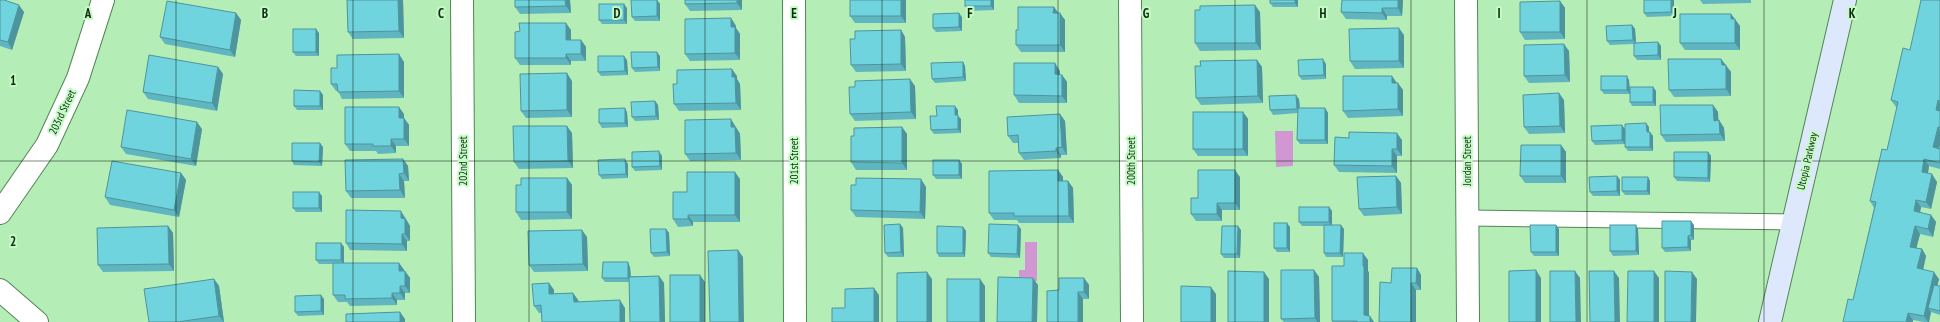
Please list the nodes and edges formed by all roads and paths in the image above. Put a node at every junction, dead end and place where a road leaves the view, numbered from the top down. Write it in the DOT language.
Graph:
graph roads {
  1 [pos="103,0"];
  2 [pos="462,0"];
  3 [pos="794,0"];
  4 [pos="1130,0"];
  5 [pos="1466,0"];
  6 [pos="1845,0"];
  7 [pos="0,213"];
  8 [pos="1468,218"];
  9 [pos="1793,222"];
  10 [pos="0,290"];
  11 [pos="37,322"];
  12 [pos="464,322"];
  13 [pos="795,322"];
  14 [pos="1132,322"];
  15 [pos="1468,322"];
  16 [pos="1770,322"];
  1 -- 7 [label="street, 203rd Street"];
  2 -- 12 [label="street, 202nd Street"];
  3 -- 13 [label="street, 201st Street"];
  4 -- 14 [label="street, 200th Street"];
  5 -- 8 [label="street, Jordan Street"];
  6 -- 9 [label="main road, Utopia Parkway"];
  8 -- 9 [label="lane"];
  8 -- 15 [label="street, Jordan Street"];
  9 -- 16 [label="main road, Utopia Parkway"];
  10 -- 11 [label="street"];
}
